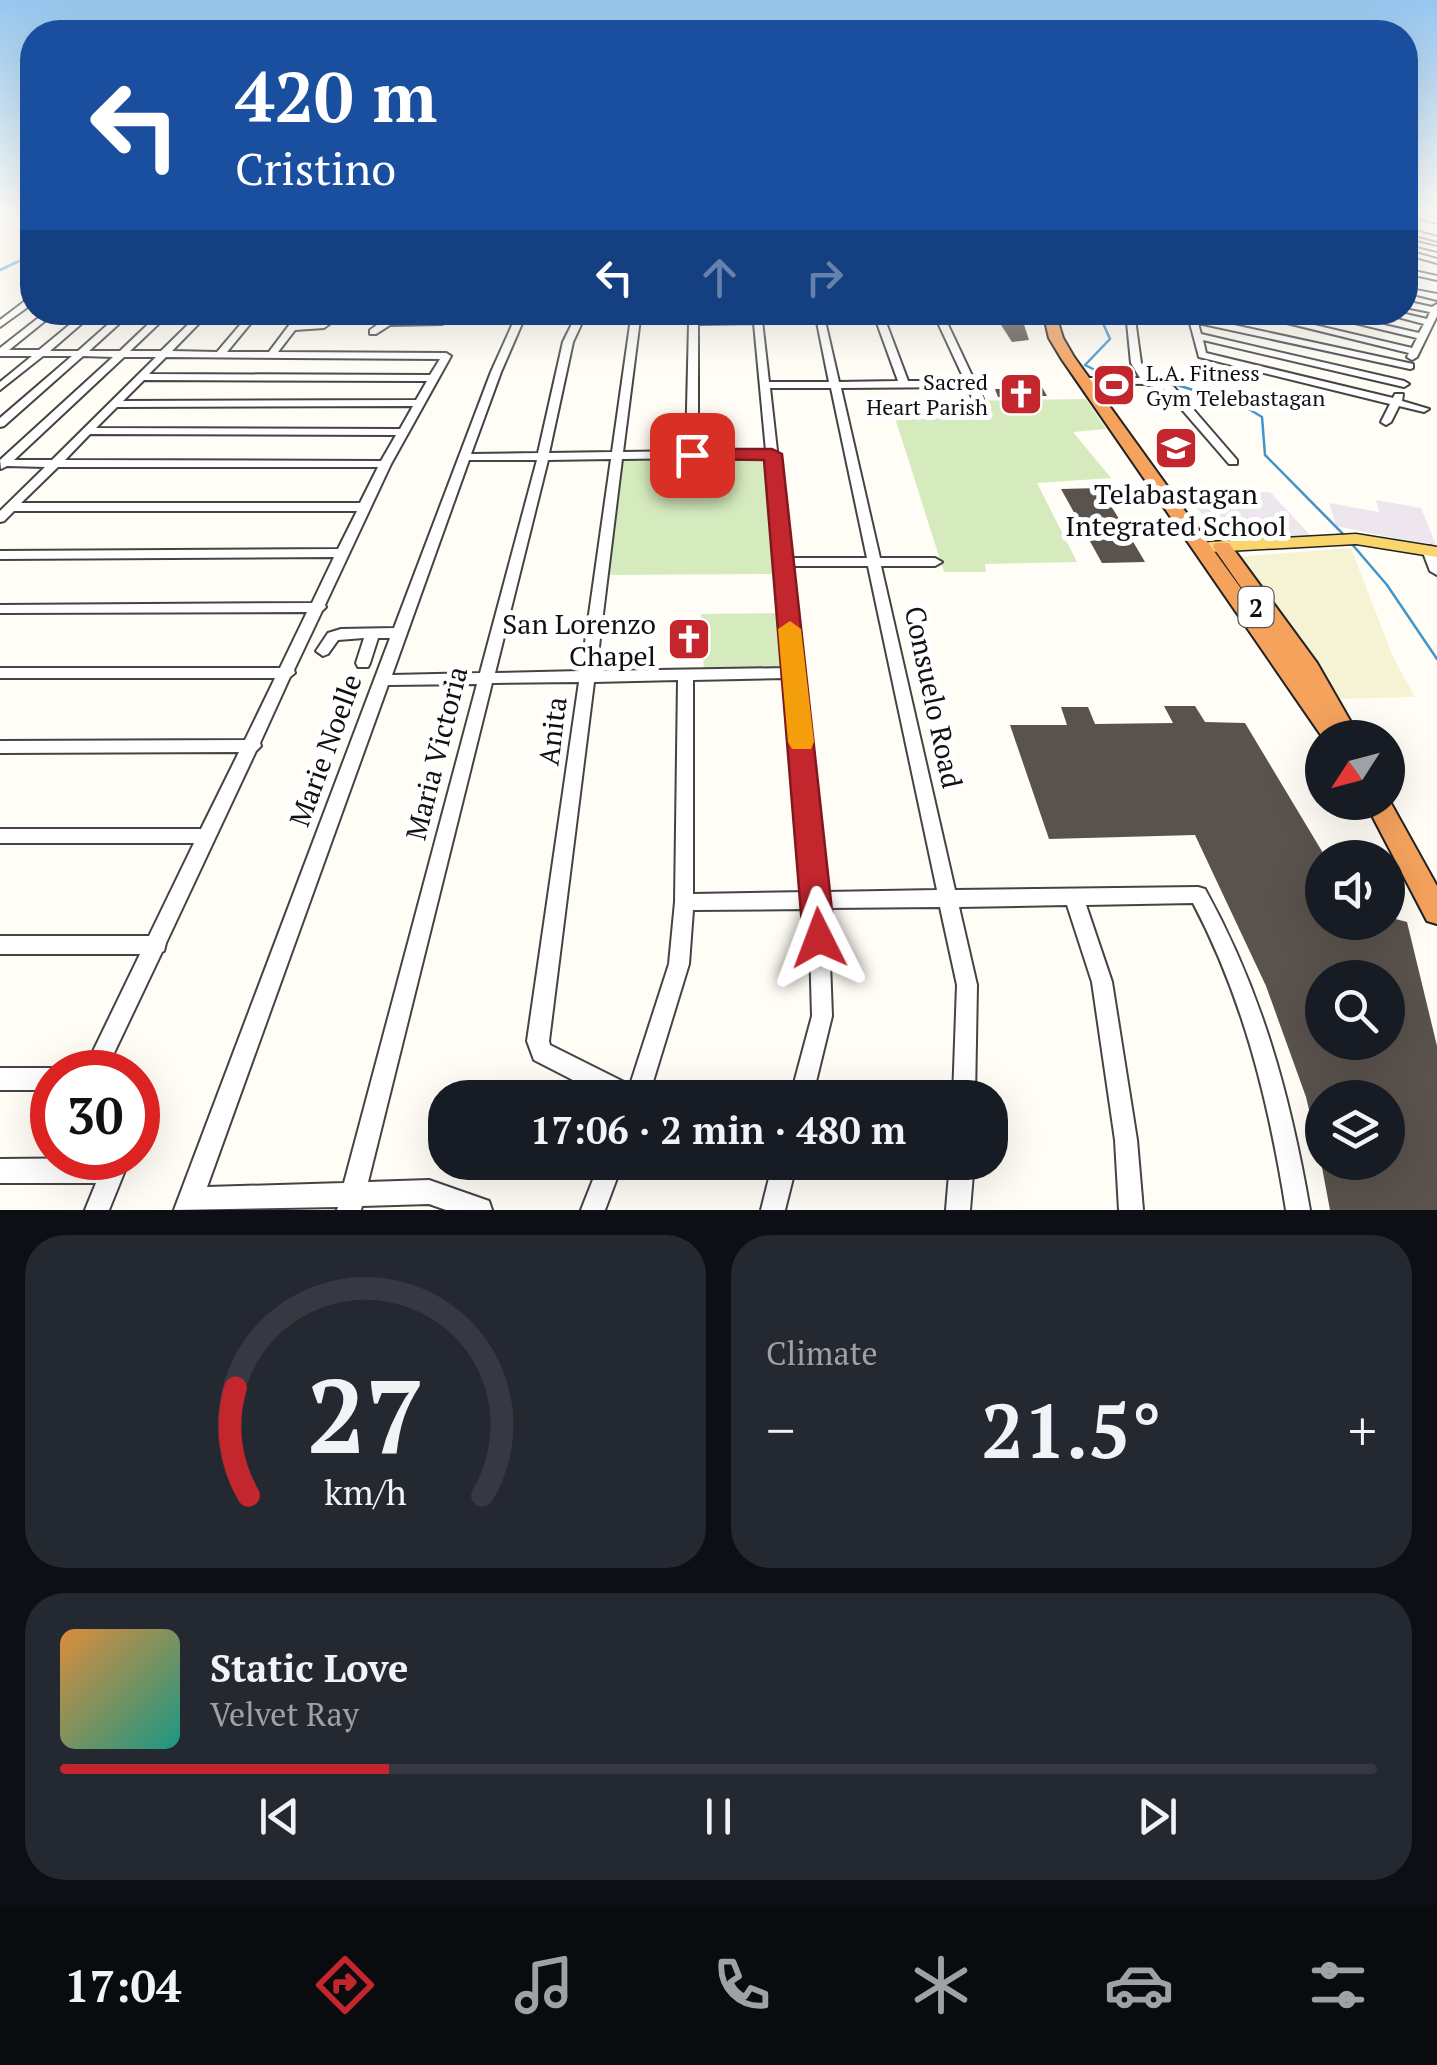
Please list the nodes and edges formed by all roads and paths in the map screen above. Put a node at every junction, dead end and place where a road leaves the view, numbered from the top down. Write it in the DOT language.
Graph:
graph roads {
  1 [pos="1436,310"];
  2 [pos="1418,320"];
  3 [pos="1428,322"];
  4 [pos="36,325"];
  5 [pos="75,325"];
  6 [pos="113,325"];
  7 [pos="152,325"];
  8 [pos="194,325"];
  9 [pos="245,325"];
  10 [pos="294,325"];
  11 [pos="322,325"];
  12 [pos="384,325"];
  13 [pos="517,325"];
  14 [pos="578,325"];
  15 [pos="635,325"];
  16 [pos="694,325"];
  17 [pos="759,325"];
  18 [pos="822,325"];
  19 [pos="882,325"];
  20 [pos="943,325"];
  21 [pos="1052,325"];
  22 [pos="1131,325"];
  23 [pos="1193,325"];
  24 [pos="1230,325"];
  25 [pos="1302,325"];
  26 [pos="1370,325"];
  27 [pos="292,328"];
  28 [pos="373,332"];
  29 [pos="1196,336"];
  30 [pos="1419,336"];
  31 [pos="1414,351"];
  32 [pos="0,353"];
  33 [pos="221,353"];
  34 [pos="40,354"];
  35 [pos="78,354"];
  36 [pos="121,354"];
  37 [pos="166,354"];
  38 [pos="272,354"];
  39 [pos="1410,366"];
  40 [pos="143,378"];
  41 [pos="432,378"];
  42 [pos="1145,378"];
  43 [pos="1085,382"];
  44 [pos="970,384"];
  45 [pos="1404,384"];
  46 [pos="766,385"];
  47 [pos="836,385"];
  48 [pos="904,385"];
  49 [pos="0,387"];
  50 [pos="978,399"];
  51 [pos="1396,402"];
  52 [pos="419,403"];
  53 [pos="117,404"];
  54 [pos="1424,409"];
  55 [pos="1386,422"];
  56 [pos="0,424"];
  57 [pos="89,432"];
  58 [pos="404,432"];
  59 [pos="772,454"];
  60 [pos="618,455"];
  61 [pos="692,455"];
  62 [pos="542,456"];
  63 [pos="465,457"];
  64 [pos="1233,462"];
  65 [pos="57,463"];
  66 [pos="1,464"];
  67 [pos="385,464"];
  68 [pos="10,507"];
  69 [pos="365,507"];
  70 [pos="0,518"];
  71 [pos="1212,547"];
  72 [pos="1433,551"];
  73 [pos="343,553"];
  74 [pos="0,555"];
  75 [pos="782,562"];
  76 [pos="874,562"];
  77 [pos="935,562"];
  78 [pos="1437,571"];
  79 [pos="319,608"];
  80 [pos="0,610"];
  81 [pos="373,633"];
  82 [pos="399,633"];
  83 [pos="323,651"];
  84 [pos="363,663"];
  85 [pos="0,672"];
  86 [pos="288,673"];
  87 [pos="794,673"];
  88 [pos="686,675"];
  89 [pos="585,676"];
  90 [pos="484,678"];
  91 [pos="384,680"];
  92 [pos="1335,720"];
  93 [pos="253,746"];
  94 [pos="0,747"];
  95 [pos="1387,820"];
  96 [pos="1400,820"];
  97 [pos="0,836"];
  98 [pos="208,836"];
  99 [pos="1437,883"];
  100 [pos="1074,897"];
  101 [pos="948,898"];
  102 [pos="818,899"];
  103 [pos="684,902"];
  104 [pos="1437,912"];
  105 [pos="0,945"];
  106 [pos="157,945"];
  107 [pos="105,1050"];
  108 [pos="30,1078"];
  109 [pos="0,1079"];
  110 [pos="598,1080"];
  111 [pos="641,1080"];
  112 [pos="806,1080"];
  113 [pos="964,1080"];
  114 [pos="30,1169"];
  115 [pos="0,1171"];
  116 [pos="109,1180"];
  117 [pos="605,1180"];
  118 [pos="780,1180"];
  119 [pos="960,1180"];
  120 [pos="351,1202"];
  121 [pos="188,1204"];
  122 [pos="97,1210"];
  123 [pos="480,1210"];
  124 [pos="593,1210"];
  125 [pos="773,1210"];
  126 [pos="958,1210"];
  127 [pos="1132,1210"];
  128 [pos="1298,1210"];
  1 -- 3 [label="street"];
  2 -- 3 [label="street"];
  3 -- 30 [label="street"];
  4 -- 32 [label="street"];
  5 -- 34 [label="street"];
  6 -- 35 [label="street"];
  7 -- 36 [label="street"];
  8 -- 37 [label="street"];
  9 -- 33 [label="street"];
  10 -- 27 [label="street"];
  11 -- 27 [label="street"];
  12 -- 28 [label="street"];
  13 -- 63 [label="street, Marie Noelle"];
  14 -- 62 [label="street, Maria Victoria"];
  15 -- 60 [label="street, Anita"];
  16 -- 61 [label="street"];
  17 -- 46 [label="street"];
  18 -- 47 [label="street, Consuelo Road"];
  19 -- 48 [label="street"];
  20 -- 44 [label="street"];
  21 -- 43 [label="highway"];
  22 -- 42 [label="street"];
  23 -- 29 [label="street"];
  24 -- 39 [label="street"];
  25 -- 31 [label="street"];
  26 -- 30 [label="street"];
  27 -- 38 [label="street"];
  29 -- 45 [label="street"];
  29 -- 51 [label="street"];
  30 -- 31 [label="street"];
  31 -- 39 [label="street"];
  32 -- 34 [label="street"];
  33 -- 37 [label="street"];
  33 -- 38 [label="street"];
  34 -- 35 [label="street"];
  34 -- 49 [label="street"];
  35 -- 36 [label="street"];
  35 -- 56 [label="street"];
  36 -- 37 [label="street"];
  36 -- 66 [label="street"];
  37 -- 40 [label="street"];
  38 -- 41 [label="street"];
  39 -- 45 [label="street"];
  40 -- 41 [label="street"];
  40 -- 53 [label="street"];
  41 -- 52 [label="street"];
  42 -- 43 [label="street"];
  42 -- 64 [label="street"];
  43 -- 71 [label="highway"];
  44 -- 48 [label="street"];
  44 -- 50 [label="street"];
  45 -- 51 [label="street"];
  46 -- 47 [label="street"];
  46 -- 59 [label="street"];
  47 -- 48 [label="street"];
  47 -- 76 [label="street, Consuelo Road"];
  51 -- 54 [label="street"];
  51 -- 55 [label="street"];
  52 -- 53 [label="street"];
  52 -- 58 [label="street"];
  53 -- 57 [label="street"];
  57 -- 58 [label="street"];
  57 -- 65 [label="street"];
  58 -- 67 [label="street"];
  59 -- 61 [label="street"];
  59 -- 75 [label="street"];
  60 -- 61 [label="street"];
  60 -- 62 [label="street"];
  60 -- 89 [label="street, Anita"];
  62 -- 63 [label="street"];
  62 -- 90 [label="street, Maria Victoria"];
  63 -- 82 [label="street, Marie Noelle"];
  65 -- 66 [label="street"];
  65 -- 67 [label="street"];
  65 -- 68 [label="street"];
  67 -- 69 [label="street"];
  68 -- 69 [label="street"];
  68 -- 70 [label="street"];
  69 -- 73 [label="street"];
  71 -- 72 [label="main road"];
  71 -- 92 [label="highway"];
  72 -- 78 [label="street"];
  73 -- 74 [label="street"];
  73 -- 79 [label="street"];
  75 -- 76 [label="street"];
  75 -- 87 [label="street"];
  76 -- 77 [label="street"];
  76 -- 101 [label="street, Consuelo Road"];
  79 -- 80 [label="street"];
  79 -- 86 [label="street"];
  81 -- 82 [label="street"];
  81 -- 83 [label="street"];
  81 -- 84 [label="street"];
  82 -- 91 [label="street, Marie Noelle"];
  85 -- 86 [label="street"];
  86 -- 93 [label="street"];
  87 -- 88 [label="street"];
  87 -- 102 [label="street"];
  88 -- 89 [label="street"];
  88 -- 103 [label="street"];
  89 -- 90 [label="street"];
  89 -- 110 [label="street, Anita"];
  90 -- 91 [label="street"];
  90 -- 120 [label="street, Maria Victoria"];
  91 -- 121 [label="street, Marie Noelle"];
  93 -- 94 [label="street"];
  93 -- 98 [label="street"];
  95 -- 104 [label="highway"];
  96 -- 99 [label="highway"];
  97 -- 98 [label="street"];
  98 -- 106 [label="street"];
  100 -- 101 [label="street"];
  100 -- 127 [label="street"];
  100 -- 128 [label="street"];
  101 -- 102 [label="street"];
  101 -- 113 [label="street, Consuelo Road"];
  102 -- 103 [label="street"];
  102 -- 112 [label="street"];
  103 -- 111 [label="street"];
  105 -- 106 [label="street"];
  106 -- 107 [label="street"];
  108 -- 109 [label="street"];
  114 -- 115 [label="street"];
  116 -- 122 [label="street"];
  117 -- 124 [label="street"];
  118 -- 125 [label="street"];
  119 -- 126 [label="street"];
  120 -- 121 [label="street"];
  120 -- 123 [label="street"];
}
